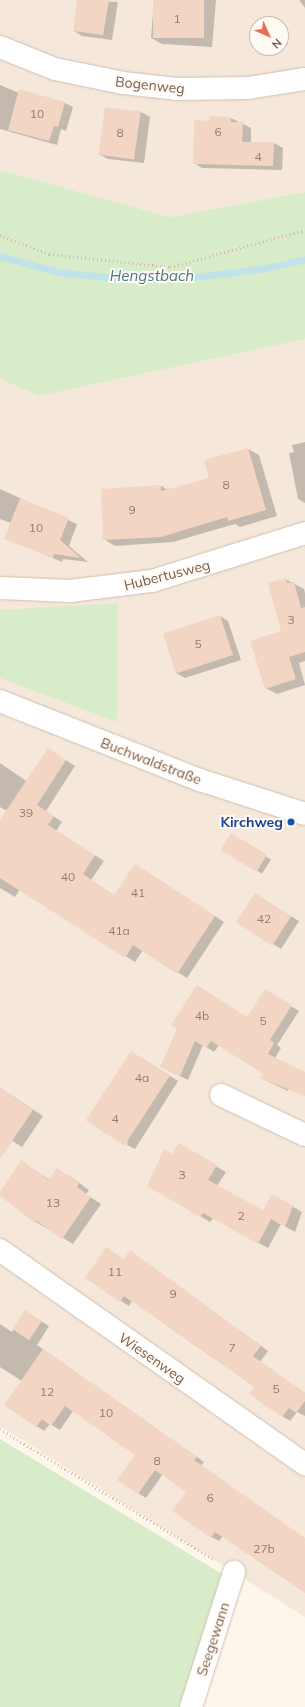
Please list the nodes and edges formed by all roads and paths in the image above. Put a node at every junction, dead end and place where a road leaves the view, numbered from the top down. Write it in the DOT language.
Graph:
graph roads {
  1 [pos="0,47"];
  2 [pos="305,79"];
  3 [pos="305,230"];
  4 [pos="0,235"];
  5 [pos="305,534"];
  6 [pos="0,588"];
  7 [pos="0,701"];
  8 [pos="305,814"];
  9 [pos="221,1095"];
  10 [pos="305,1135"];
  11 [pos="0,1250"];
  12 [pos="0,1429"];
  13 [pos="305,1464"];
  14 [pos="234,1572"];
  15 [pos="191,1707"];
  1 -- 2 [label="street, Bogenweg"];
  3 -- 4 [label="path"];
  5 -- 6 [label="street, Hubertusweg"];
  7 -- 8 [label="street, Buchwaldstraße"];
  9 -- 10 [label="street"];
  11 -- 13 [label="street, Wiesenweg"];
  12 -- 14 [label="path"];
  14 -- 15 [label="street, Seegewann"];
}
